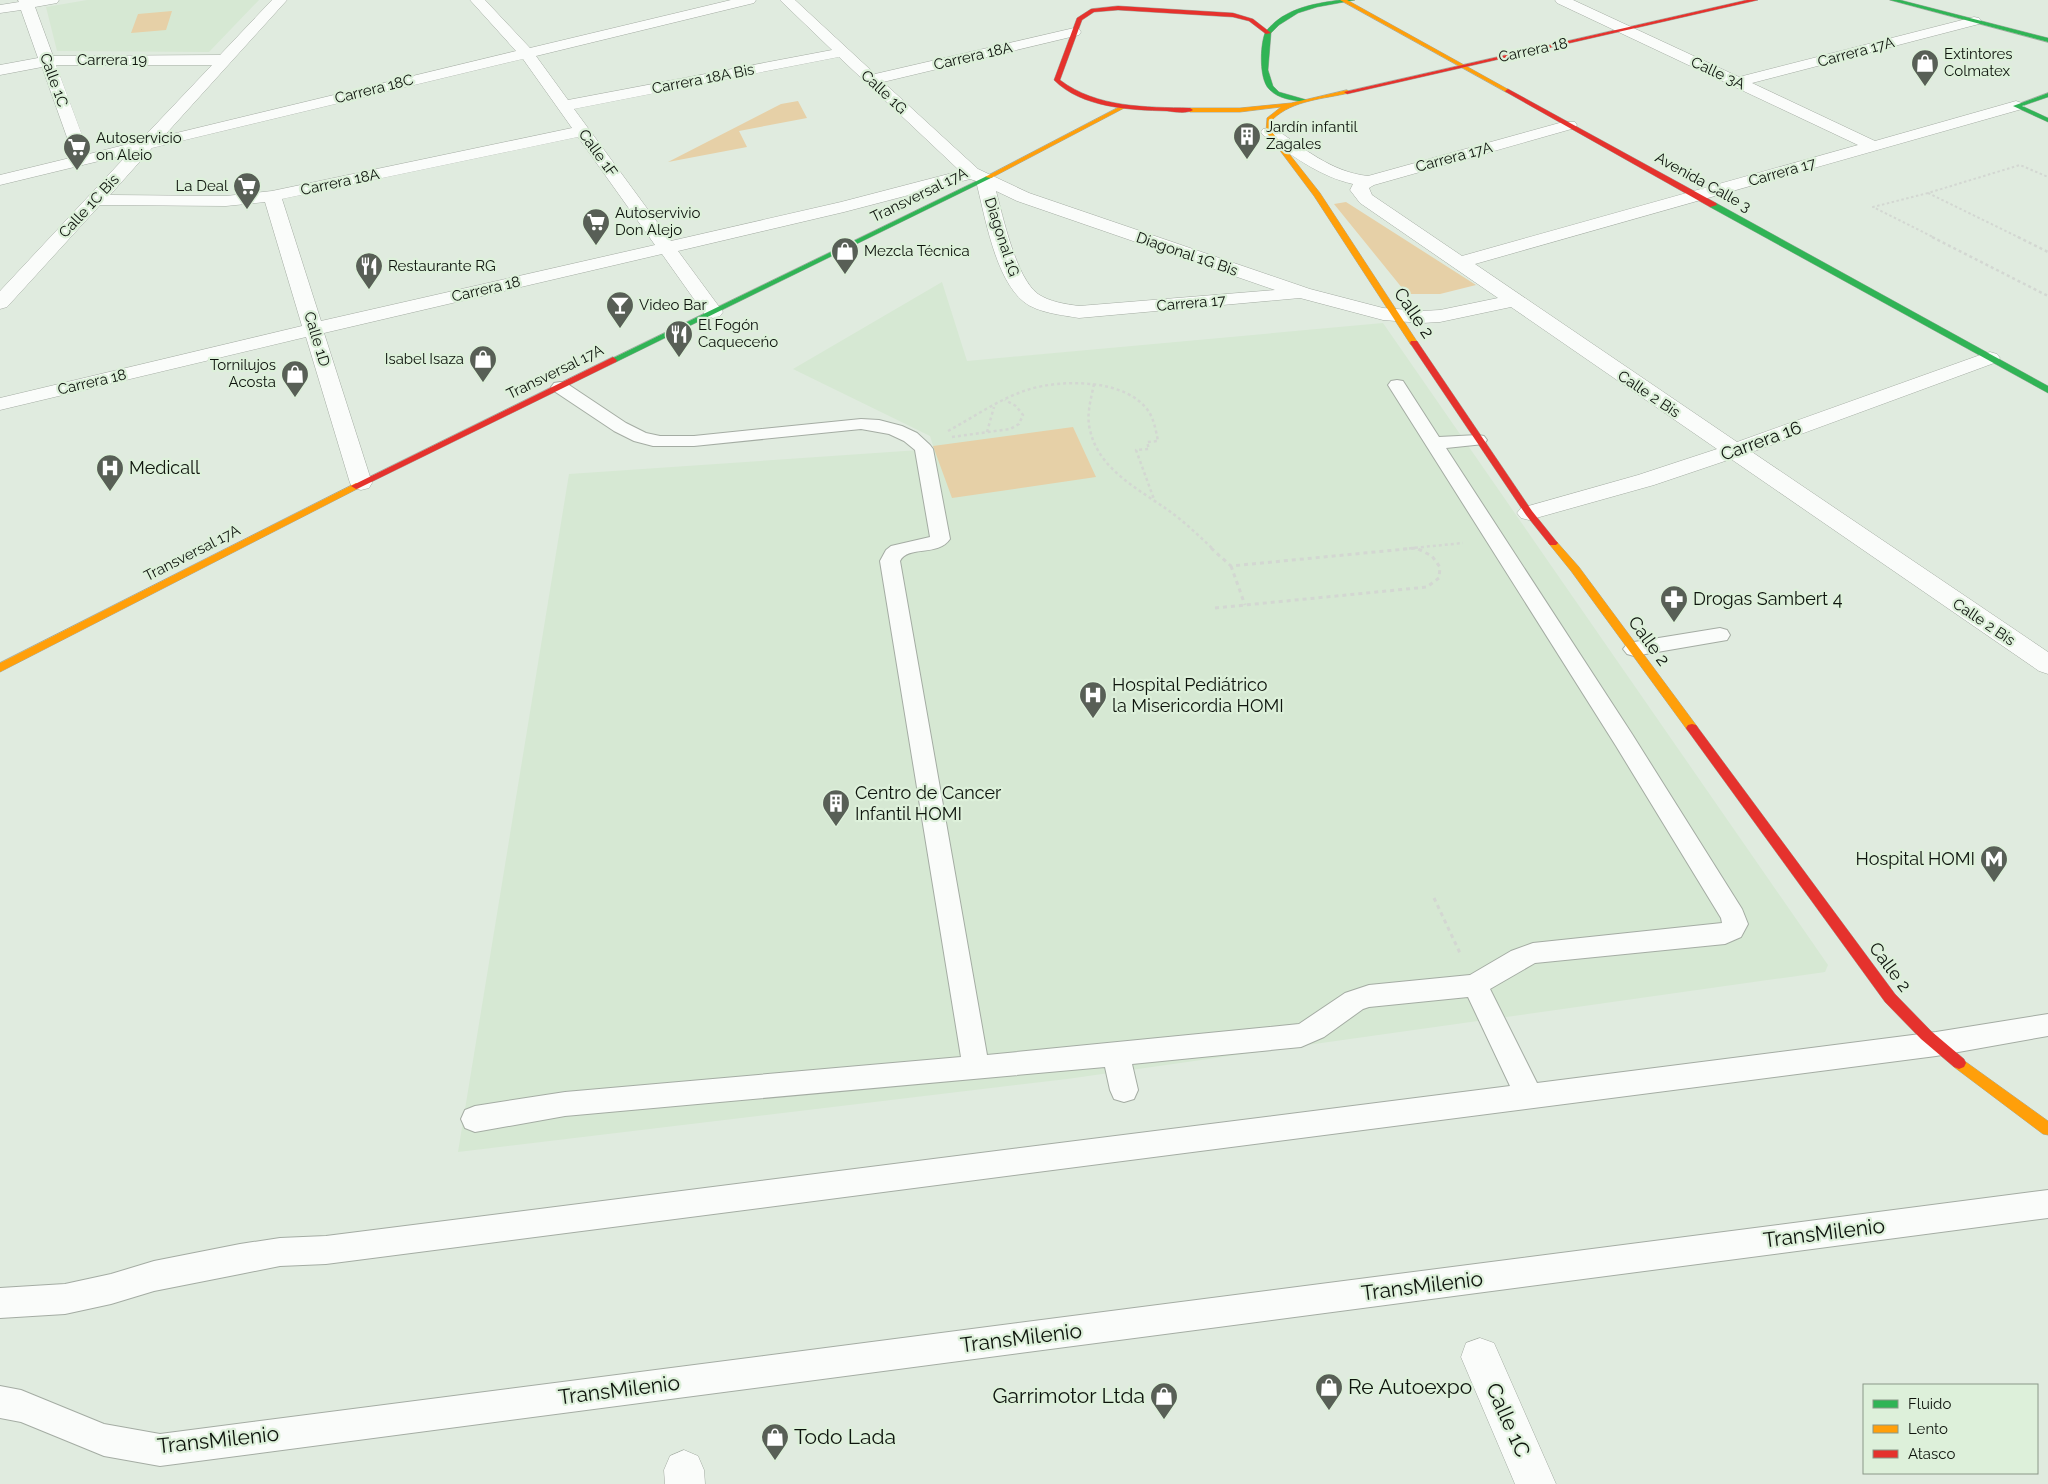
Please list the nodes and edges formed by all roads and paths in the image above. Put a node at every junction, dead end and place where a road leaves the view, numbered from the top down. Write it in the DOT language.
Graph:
graph roads {
  1 [pos="52,0"];
  2 [pos="280,0"];
  3 [pos="477,0"];
  4 [pos="749,0"];
  5 [pos="787,0"];
  6 [pos="1347,0"];
  7 [pos="1562,0"];
  8 [pos="1755,0"];
  9 [pos="1892,0"];
  10 [pos="25,2"];
  11 [pos="0,9"];
  12 [pos="1261,9"];
  13 [pos="1233,15"];
  14 [pos="1974,21"];
  15 [pos="1626,30"];
  16 [pos="1074,32"];
  17 [pos="1268,33"];
  18 [pos="2048,40"];
  19 [pos="843,52"];
  20 [pos="526,53"];
  21 [pos="226,60"];
  22 [pos="47,61"];
  23 [pos="1462,65"];
  24 [pos="0,70"];
  25 [pos="1266,75"];
  26 [pos="871,80"];
  27 [pos="1738,82"];
  28 [pos="2048,95"];
  29 [pos="1310,100"];
  30 [pos="564,106"];
  31 [pos="1125,106"];
  32 [pos="2016,106"];
  33 [pos="1189,110"];
  34 [pos="1243,120"];
  35 [pos="2048,120"];
  36 [pos="1569,125"];
  37 [pos="1263,129"];
  38 [pos="582,131"];
  39 [pos="147,144"];
  40 [pos="1873,146"];
  41 [pos="83,160"];
  42 [pos="978,177"];
  43 [pos="2048,177"];
  44 [pos="0,180"];
  45 [pos="1368,181"];
  46 [pos="1928,193"];
  47 [pos="272,196"];
  48 [pos="1697,196"];
  49 [pos="95,200"];
  50 [pos="667,248"];
  51 [pos="2048,252"];
  52 [pos="1459,263"];
  53 [pos="1303,293"];
  54 [pos="2048,296"];
  55 [pos="1513,301"];
  56 [pos="0,303"];
  57 [pos="713,312"];
  58 [pos="1079,312"];
  59 [pos="1395,316"];
  60 [pos="314,329"];
  61 [pos="1990,358"];
  62 [pos="1094,384"];
  63 [pos="1398,385"];
  64 [pos="560,387"];
  65 [pos="2048,390"];
  66 [pos="1005,400"];
  67 [pos="0,404"];
  68 [pos="994,407"];
  69 [pos="987,432"];
  70 [pos="1478,440"];
  71 [pos="926,443"];
  72 [pos="1435,443"];
  73 [pos="1733,451"];
  74 [pos="361,483"];
  75 [pos="1155,502"];
  76 [pos="1529,514"];
  77 [pos="1496,539"];
  78 [pos="1415,548"];
  79 [pos="1231,566"];
  80 [pos="1245,605"];
  81 [pos="1214,608"];
  82 [pos="1720,635"];
  83 [pos="1634,649"];
  84 [pos="2048,665"];
  85 [pos="0,668"];
  86 [pos="1434,898"];
  87 [pos="1475,985"];
  88 [pos="2048,1025"];
  89 [pos="1936,1044"];
  90 [pos="1114,1053"];
  91 [pos="976,1068"];
  92 [pos="1124,1090"];
  93 [pos="1529,1096"];
  94 [pos="475,1119"];
  95 [pos="2048,1129"];
  96 [pos="2048,1204"];
  97 [pos="0,1303"];
  98 [pos="1480,1357"];
  99 [pos="0,1402"];
  100 [pos="1536,1484"];
  1 -- 10 [label="street"];
  2 -- 21 [label="street, Calle 1C Bis"];
  3 -- 20 [label="street, Calle 1F"];
  4 -- 20 [label="street, Carrera 18C"];
  5 -- 19 [label="street, Calle 1G"];
  6 -- 17 [label="street"];
  6 -- 23 [label="street, Avenida Calle 3"];
  7 -- 15 [label="street, Calle 3A"];
  8 -- 15 [label="street, Carrera 18"];
  9 -- 14 [label="street"];
  10 -- 11 [label="street"];
  10 -- 22 [label="street, Calle 1C"];
  12 -- 13 [label="street"];
  13 -- 16 [label="street"];
  13 -- 17 [label="street"];
  14 -- 18 [label="street"];
  14 -- 27 [label="street, Carrera 17A"];
  15 -- 23 [label="street, Carrera 18"];
  15 -- 27 [label="street, Calle 3A"];
  16 -- 26 [label="street, Carrera 18A"];
  16 -- 31 [label="street, Carrera 18"];
  17 -- 25 [label="street"];
  19 -- 26 [label="street, Calle 1G"];
  19 -- 30 [label="street, Carrera 18A Bis"];
  20 -- 30 [label="street, Calle 1F"];
  20 -- 39 [label="street, Carrera 18C"];
  21 -- 22 [label="street, Carrera 19"];
  21 -- 39 [label="street, Calle 1C Bis"];
  22 -- 24 [label="street, Carrera 19"];
  22 -- 41 [label="street, Calle 1C"];
  23 -- 29 [label="street, Carrera 18"];
  23 -- 36 [label="street, Avenida Calle 3"];
  25 -- 29 [label="street"];
  25 -- 33 [label="street, Carrera 18"];
  26 -- 42 [label="street, Calle 1G"];
  27 -- 40 [label="street, Calle 3A"];
  28 -- 32 [label="street, Carrera 17"];
  29 -- 33 [label="street, Carrera 18"];
  29 -- 37 [label="street, Carrera 18"];
  30 -- 38 [label="street, Calle 1F"];
  31 -- 33 [label="street, Carrera 18"];
  31 -- 42 [label="street, Transversal 17A"];
  32 -- 35 [label="street"];
  32 -- 40 [label="street, Carrera 17"];
  33 -- 34 [label="street, Carrera 18"];
  36 -- 45 [label="street, Carrera 17A"];
  36 -- 48 [label="street, Avenida Calle 3"];
  37 -- 45 [label="street"];
  37 -- 59 [label="street, Calle 2"];
  38 -- 47 [label="street, Carrera 18A"];
  38 -- 50 [label="street, Calle 1F"];
  39 -- 41 [label="street, Carrera 18C"];
  39 -- 49 [label="street, Calle 1C Bis"];
  40 -- 48 [label="street, Carrera 17"];
  41 -- 44 [label="street, Carrera 18C"];
  42 -- 50 [label="street, Carrera 18"];
  42 -- 53 [label="street, Diagonal 1G Bis"];
  42 -- 57 [label="street, Transversal 17A"];
  42 -- 58 [label="street, Diagonal 1G"];
  43 -- 46 [label="path"];
  45 -- 52 [label="street, Calle 2 Bis"];
  46 -- 51 [label="path"];
  46 -- 54 [label="path"];
  47 -- 49 [label="street, Carrera 18A"];
  47 -- 60 [label="street, Calle 1D"];
  48 -- 52 [label="street, Carrera 17"];
  48 -- 61 [label="street, Avenida Calle 3"];
  49 -- 56 [label="street, Calle 1C Bis"];
  50 -- 57 [label="street, Calle 1F"];
  50 -- 60 [label="street, Carrera 18"];
  52 -- 55 [label="street, Calle 2 Bis"];
  53 -- 58 [label="street, Carrera 17"];
  53 -- 59 [label="street, Diagonal 1G Bis"];
  55 -- 59 [label="street, Diagonal 1G Bis"];
  55 -- 73 [label="street, Calle 2 Bis"];
  57 -- 64 [label="street, Transversal 17A"];
  59 -- 70 [label="street, Calle 2"];
  60 -- 67 [label="street, Carrera 18"];
  60 -- 74 [label="street, Calle 1D"];
  61 -- 65 [label="street, Avenida Calle 3"];
  61 -- 73 [label="street, Carrera 16"];
  62 -- 66 [label="path"];
  62 -- 75 [label="path"];
  62 -- 75 [label="path"];
  63 -- 72 [label="lane"];
  64 -- 71 [label="lane"];
  64 -- 74 [label="street, Transversal 17A"];
  66 -- 68 [label="path"];
  66 -- 69 [label="path"];
  68 -- 69 [label="path"];
  68 -- 71 [label="path"];
  69 -- 71 [label="path"];
  70 -- 72 [label="lane"];
  70 -- 76 [label="street, Calle 2"];
  71 -- 91 [label="lane"];
  72 -- 77 [label="lane"];
  73 -- 76 [label="street, Carrera 16"];
  73 -- 84 [label="street, Calle 2 Bis"];
  74 -- 85 [label="street, Transversal 17A"];
  75 -- 79 [label="path"];
  76 -- 83 [label="street, Calle 2"];
  77 -- 78 [label="path"];
  77 -- 87 [label="lane"];
  78 -- 79 [label="path"];
  78 -- 80 [label="path"];
  79 -- 80 [label="path"];
  80 -- 81 [label="path"];
  82 -- 83 [label="lane"];
  83 -- 89 [label="street, Calle 2"];
  86 -- 87 [label="path"];
  87 -- 90 [label="lane"];
  87 -- 93 [label="lane"];
  88 -- 89 [label="lane"];
  89 -- 93 [label="lane"];
  89 -- 95 [label="street, Calle 2"];
  90 -- 91 [label="lane"];
  90 -- 92 [label="lane"];
  91 -- 94 [label="lane"];
  93 -- 97 [label="lane"];
  96 -- 99 [label="lane, TransMilenio"];
  98 -- 100 [label="street, Calle 1C"];
}
